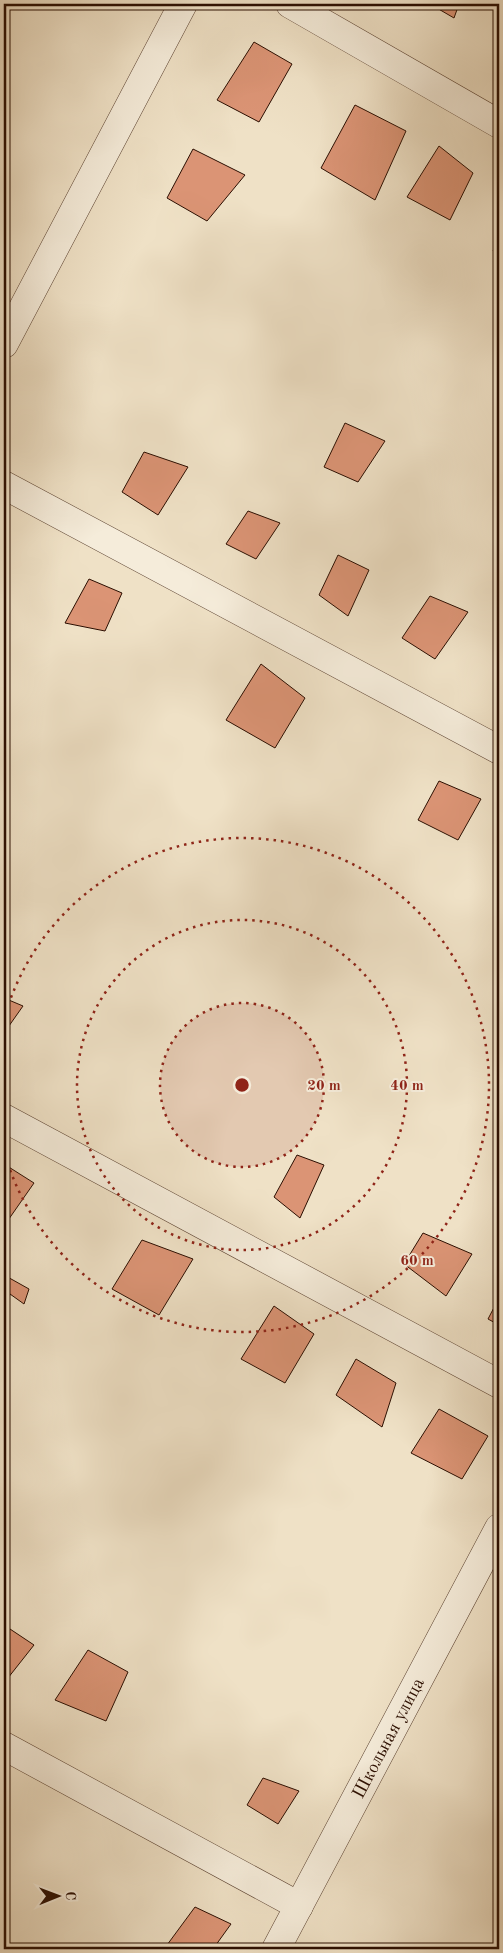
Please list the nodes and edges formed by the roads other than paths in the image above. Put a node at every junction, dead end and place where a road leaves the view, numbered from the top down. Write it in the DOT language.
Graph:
graph roads {
  1 [pos="183,4"];
  2 [pos="290,4"];
  3 [pos="499,124"];
  4 [pos="4,344"];
  5 [pos="4,485"];
  6 [pos="499,750"];
  7 [pos="4,1118"];
  8 [pos="499,1384"];
  9 [pos="499,1528"];
  10 [pos="4,1746"];
  11 [pos="299,1906"];
  12 [pos="276,1949"];
  1 -- 4 [label="street"];
  2 -- 3 [label="street"];
  5 -- 6 [label="street"];
  7 -- 8 [label="street"];
  9 -- 11 [label="street, Школьная улица"];
  10 -- 11 [label="street"];
  11 -- 12 [label="street, Школьная улица"];
}
